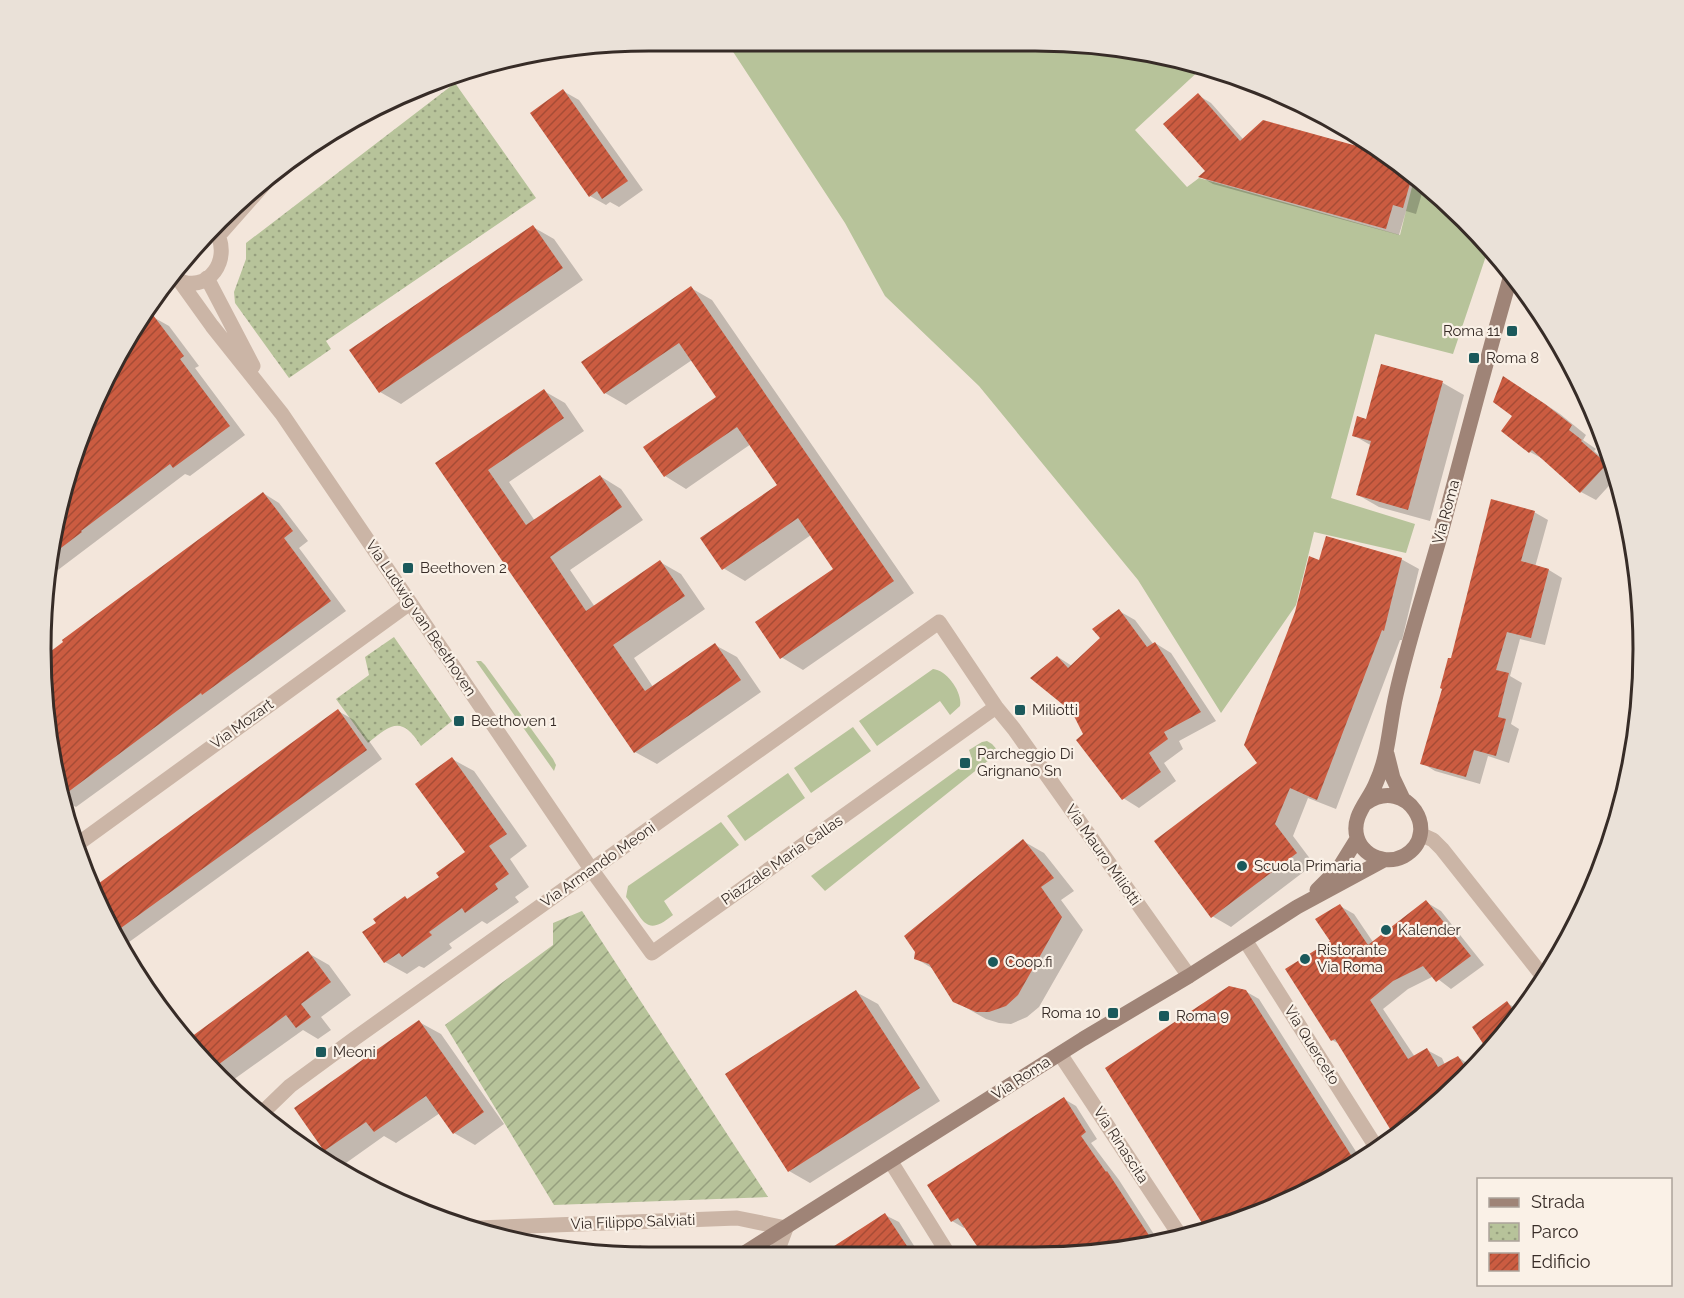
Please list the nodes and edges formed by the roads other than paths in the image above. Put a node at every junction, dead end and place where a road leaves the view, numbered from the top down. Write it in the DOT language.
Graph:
graph roads {
  1 [pos="217,235"];
  2 [pos="207,278"];
  3 [pos="180,279"];
  4 [pos="179,280"];
  5 [pos="1508,284"];
  6 [pos="270,398"];
  7 [pos="410,603"];
  8 [pos="939,622"];
  9 [pos="996,707"];
  10 [pos="1387,750"];
  11 [pos="1403,799"];
  12 [pos="1366,803"];
  13 [pos="1420,834"];
  14 [pos="1357,839"];
  15 [pos="83,840"];
  16 [pos="1384,860"];
  17 [pos="591,869"];
  18 [pos="1297,907"];
  19 [pos="1245,940"];
  20 [pos="1539,971"];
  21 [pos="1189,976"];
  22 [pos="1060,1053"];
  23 [pos="267,1108"];
  24 [pos="1373,1142"];
  25 [pos="891,1162"];
  26 [pos="495,1227"];
  27 [pos="786,1228"];
  28 [pos="1177,1230"];
  29 [pos="754,1247"];
  30 [pos="779,1247"];
  31 [pos="943,1247"];
  1 -- 2 [label="street"];
  2 -- 3 [label="street"];
  2 -- 6 [label="street, Via Ludwig van Beethoven"];
  4 -- 6 [label="street, Via Ludwig van Beethoven"];
  5 -- 10 [label="street, Via Roma"];
  6 -- 7 [label="street, Via Ludwig van Beethoven"];
  7 -- 15 [label="street, Via Mozart"];
  7 -- 17 [label="street, Via Ludwig van Beethoven"];
  8 -- 9 [label="street, Via Mauro Miliotti"];
  8 -- 17 [label="street, Via Armando Meoni"];
  9 -- 17 [label="street, Piazzale Maria Callas"];
  9 -- 21 [label="street, Via Mauro Miliotti"];
  10 -- 11 [label="street, Via Roma"];
  10 -- 12 [label="street, Via Roma"];
  11 -- 12 [label="street"];
  11 -- 13 [label="street, Via Roma"];
  12 -- 14 [label="street, Via Roma"];
  13 -- 16 [label="street, Via Roma"];
  13 -- 20 [label="street"];
  14 -- 16 [label="street"];
  14 -- 18 [label="street, Via Roma"];
  16 -- 18 [label="street, Via Roma"];
  17 -- 23 [label="street, Via Armando Meoni"];
  18 -- 19 [label="street, Via Roma"];
  19 -- 21 [label="street, Via Roma"];
  19 -- 24 [label="street, Via Querceto"];
  21 -- 22 [label="street, Via Roma"];
  22 -- 25 [label="street, Via Roma"];
  22 -- 28 [label="street, Via Rinascita"];
  25 -- 27 [label="street, Via Roma"];
  25 -- 31 [label="street"];
  26 -- 27 [label="street, Via Filippo Salviati"];
  27 -- 29 [label="street, Via Roma"];
  27 -- 30 [label="street"];
}
